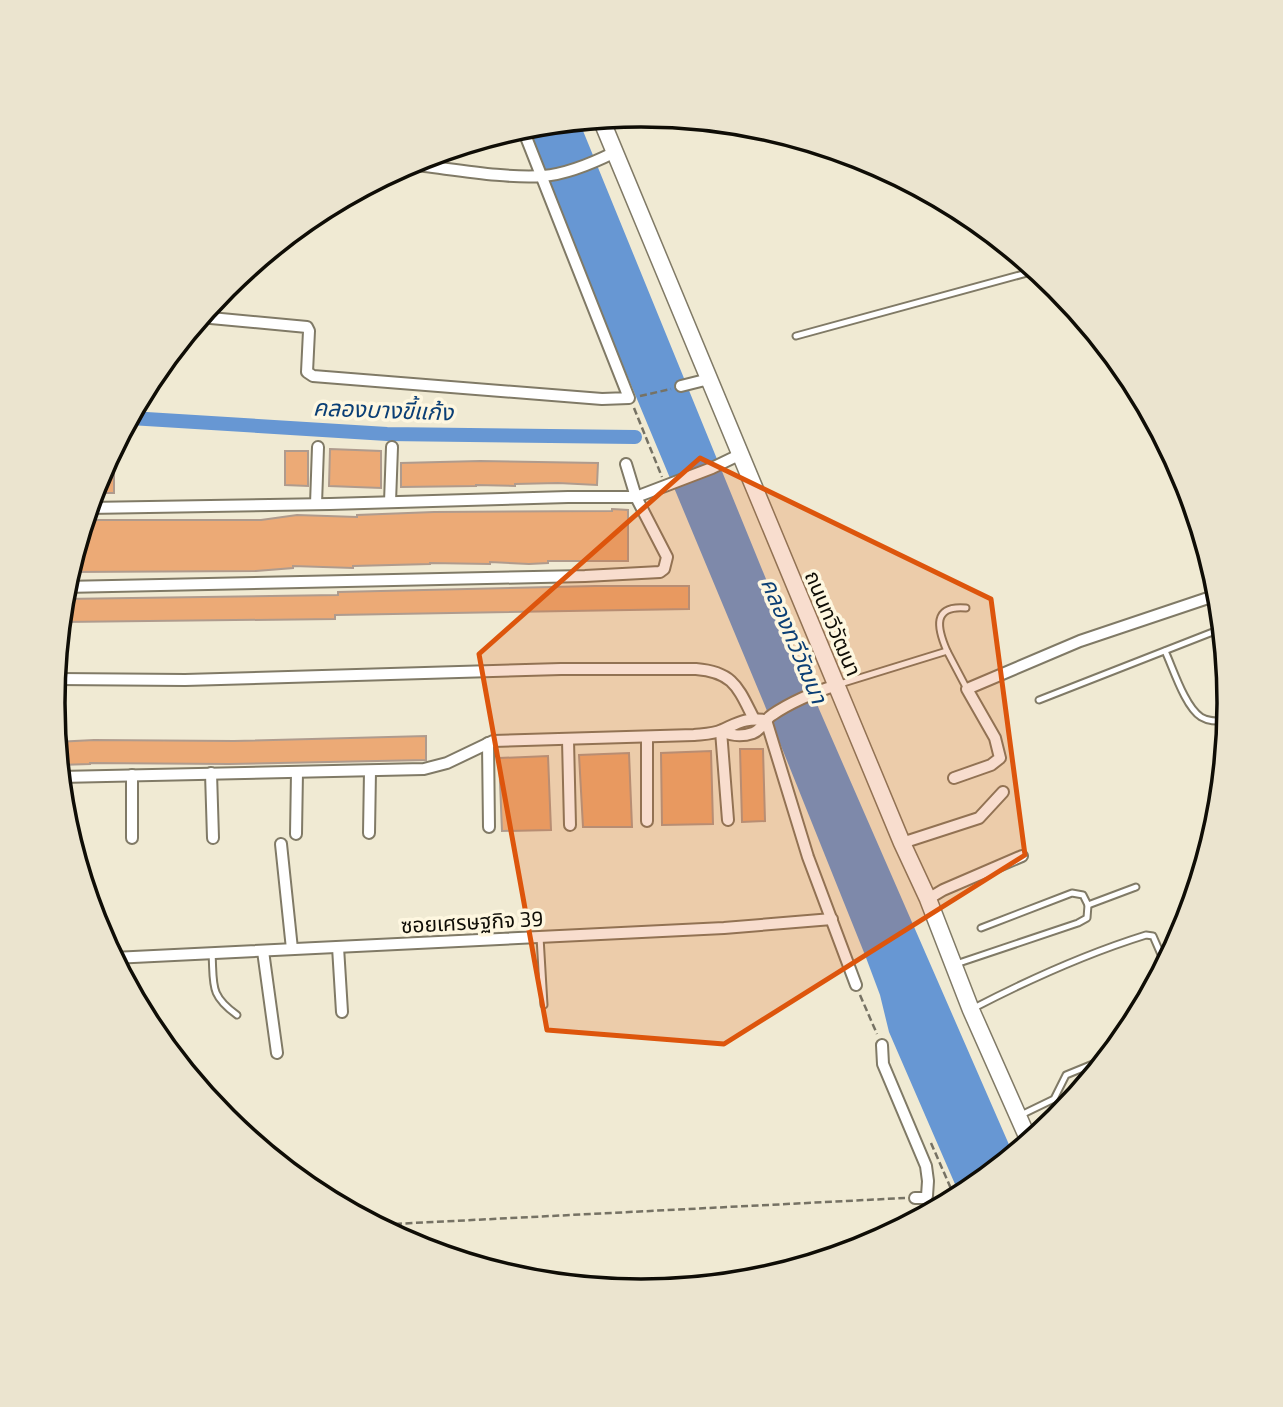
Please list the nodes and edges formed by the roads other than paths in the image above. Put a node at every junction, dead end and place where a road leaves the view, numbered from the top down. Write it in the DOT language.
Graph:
graph roads {
  1 [pos="605,128"];
  2 [pos="527,138"];
  3 [pos="615,152"];
  4 [pos="433,166"];
  5 [pos="543,176"];
  6 [pos="1025,273"];
  7 [pos="213,318"];
  8 [pos="796,335"];
  9 [pos="709,379"];
  10 [pos="681,386"];
  11 [pos="318,447"];
  12 [pos="391,447"];
  13 [pos="741,454"];
  14 [pos="626,464"];
  15 [pos="636,497"];
  16 [pos="390,502"];
  17 [pos="316,504"];
  18 [pos="99,508"];
  19 [pos="77,587"];
  20 [pos="1208,598"];
  21 [pos="966,608"];
  22 [pos="1213,632"];
  23 [pos="947,651"];
  24 [pos="1165,651"];
  25 [pos="66,679"];
  26 [pos="837,685"];
  27 [pos="967,689"];
  28 [pos="1039,700"];
  29 [pos="764,718"];
  30 [pos="1218,721"];
  31 [pos="721,731"];
  32 [pos="648,738"];
  33 [pos="568,740"];
  34 [pos="488,743"];
  35 [pos="370,771"];
  36 [pos="297,772"];
  37 [pos="211,773"];
  38 [pos="132,775"];
  39 [pos="70,776"];
  40 [pos="954,778"];
  41 [pos="1003,792"];
  42 [pos="728,820"];
  43 [pos="647,821"];
  44 [pos="570,825"];
  45 [pos="489,827"];
  46 [pos="369,833"];
  47 [pos="296,834"];
  48 [pos="132,838"];
  49 [pos="213,838"];
  50 [pos="902,843"];
  51 [pos="281,844"];
  52 [pos="1022,856"];
  53 [pos="1136,887"];
  54 [pos="928,899"];
  55 [pos="1088,905"];
  56 [pos="832,919"];
  57 [pos="981,928"];
  58 [pos="540,937"];
  59 [pos="338,947"];
  60 [pos="292,949"];
  61 [pos="264,951"];
  62 [pos="212,953"];
  63 [pos="1162,953"];
  64 [pos="123,957"];
  65 [pos="953,965"];
  66 [pos="856,985"];
  67 [pos="544,1005"];
  68 [pos="971,1010"];
  69 [pos="342,1012"];
  70 [pos="237,1015"];
  71 [pos="882,1045"];
  72 [pos="277,1053"];
  73 [pos="1091,1065"];
  74 [pos="1018,1117"];
  75 [pos="1026,1134"];
  76 [pos="915,1198"];
  1 -- 3 [label="main road, ถนนทวีวัฒนา"];
  2 -- 5 [label="street"];
  3 -- 5 [label="street"];
  3 -- 9 [label="main road, ถนนทวีวัฒนา"];
  4 -- 5 [label="street"];
  5 -- 7 [label="street"];
  6 -- 8 [label="lane"];
  9 -- 10 [label="street"];
  9 -- 13 [label="main road, ถนนทวีวัฒนา"];
  11 -- 17 [label="street"];
  12 -- 16 [label="street"];
  13 -- 15 [label="street"];
  13 -- 26 [label="main road, ถนนทวีวัฒนา"];
  14 -- 15 [label="street"];
  15 -- 16 [label="street"];
  15 -- 19 [label="street"];
  16 -- 17 [label="street"];
  17 -- 18 [label="street"];
  20 -- 27 [label="street"];
  21 -- 23 [label="lane"];
  22 -- 24 [label="lane"];
  23 -- 26 [label="lane"];
  23 -- 27 [label="lane"];
  24 -- 28 [label="lane"];
  24 -- 30 [label="lane"];
  25 -- 29 [label="street"];
  26 -- 29 [label="street"];
  26 -- 50 [label="main road, ถนนทวีวัฒนา"];
  27 -- 40 [label="street"];
  29 -- 31 [label="street"];
  29 -- 56 [label="street"];
  31 -- 32 [label="street"];
  31 -- 42 [label="street"];
  32 -- 33 [label="street"];
  32 -- 43 [label="street"];
  33 -- 34 [label="street"];
  33 -- 44 [label="street"];
  34 -- 35 [label="street"];
  34 -- 45 [label="street"];
  35 -- 36 [label="street"];
  35 -- 46 [label="street"];
  36 -- 37 [label="street"];
  36 -- 47 [label="street"];
  37 -- 38 [label="street"];
  37 -- 49 [label="street"];
  38 -- 39 [label="street"];
  38 -- 48 [label="street"];
  41 -- 50 [label="street"];
  50 -- 54 [label="main road, ถนนทวีวัฒนา"];
  51 -- 60 [label="street"];
  52 -- 54 [label="street"];
  53 -- 55 [label="lane"];
  54 -- 65 [label="main road, ถนนทวีวัฒนา"];
  55 -- 57 [label="lane"];
  55 -- 65 [label="lane"];
  56 -- 58 [label="street, ซอยเศรษฐกิจ 39"];
  56 -- 66 [label="street"];
  58 -- 59 [label="street, ซอยเศรษฐกิจ 39"];
  58 -- 67 [label="lane"];
  59 -- 60 [label="street, ซอยเศรษฐกิจ 39"];
  59 -- 69 [label="street"];
  60 -- 61 [label="street, ซอยเศรษฐกิจ 39"];
  61 -- 62 [label="street, ซอยเศรษฐกิจ 39"];
  61 -- 72 [label="street"];
  62 -- 64 [label="street, ซอยเศรษฐกิจ 39"];
  62 -- 70 [label="lane"];
  63 -- 68 [label="lane"];
  65 -- 68 [label="main road, ถนนทวีวัฒนา"];
  68 -- 74 [label="main road, ถนนทวีวัฒนา"];
  71 -- 76 [label="street"];
  73 -- 74 [label="lane"];
  74 -- 75 [label="main road, ถนนทวีวัฒนา"];
}
